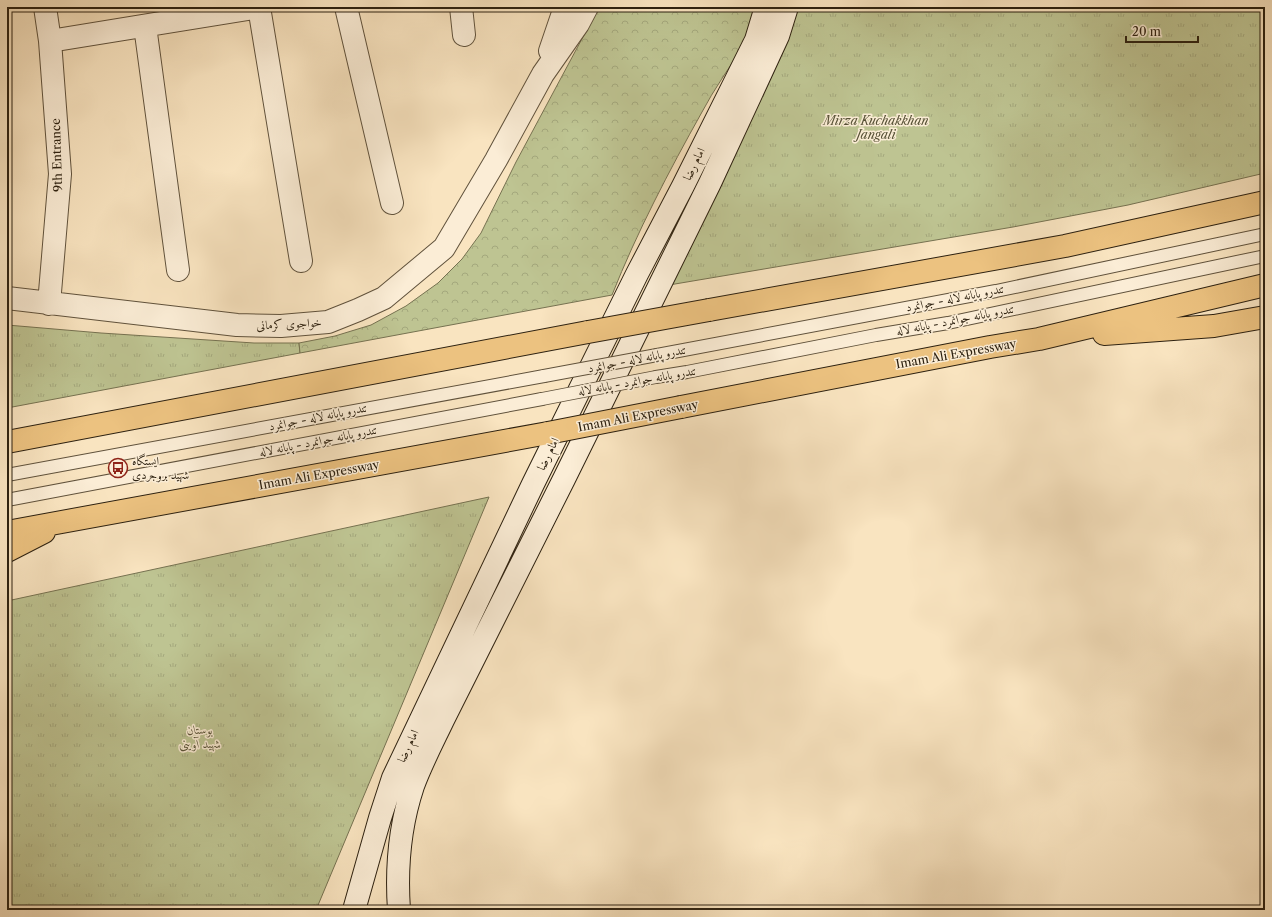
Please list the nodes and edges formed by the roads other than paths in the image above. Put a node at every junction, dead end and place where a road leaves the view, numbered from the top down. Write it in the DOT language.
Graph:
graph roads {
  1 [pos="45,7"];
  2 [pos="259,7"];
  3 [pos="346,7"];
  4 [pos="461,7"];
  5 [pos="565,7"];
  6 [pos="587,7"];
  7 [pos="766,7"];
  8 [pos="786,7"];
  9 [pos="145,26"];
  10 [pos="464,35"];
  11 [pos="50,41"];
  12 [pos="543,74"];
  13 [pos="1265,202"];
  14 [pos="392,203"];
  15 [pos="1265,234"];
  16 [pos="1265,256"];
  17 [pos="300,261"];
  18 [pos="178,270"];
  19 [pos="1265,285"];
  20 [pos="7,298"];
  21 [pos="49,304"];
  22 [pos="1265,317"];
  23 [pos="1039,339"];
  24 [pos="7,442"];
  25 [pos="7,475"];
  26 [pos="7,500"];
  27 [pos="64,522"];
  28 [pos="7,532"];
  29 [pos="7,551"];
  30 [pos="354,910"];
  31 [pos="399,910"];
  1 -- 11 [label="street, 9th Entrance"];
  2 -- 9 [label="street"];
  2 -- 17 [label="street"];
  3 -- 14 [label="street"];
  4 -- 10 [label="street"];
  5 -- 12 [label="street"];
  6 -- 12 [label="street"];
  7 -- 30 [label="street, امام رضا"];
  8 -- 31 [label="street, امام رضا"];
  9 -- 11 [label="street"];
  9 -- 18 [label="street"];
  11 -- 21 [label="street, 9th Entrance"];
  12 -- 21 [label="street, خواجوی کرمانی"];
  13 -- 24 [label="highway, bridge"];
  15 -- 25 [label="lane, تندرو پایانه لاله - جوانمرد, bridge"];
  16 -- 26 [label="lane, تندرو پایانه جوانمرد - پایانه لاله, bridge"];
  19 -- 23 [label="highway, Imam Ali Expressway"];
  20 -- 21 [label="street, خواجوی کرمانی"];
  22 -- 23 [label="highway"];
  23 -- 27 [label="highway, Imam Ali Expressway, bridge"];
  27 -- 28 [label="highway, Imam Ali Expressway"];
  27 -- 29 [label="highway"];
}
